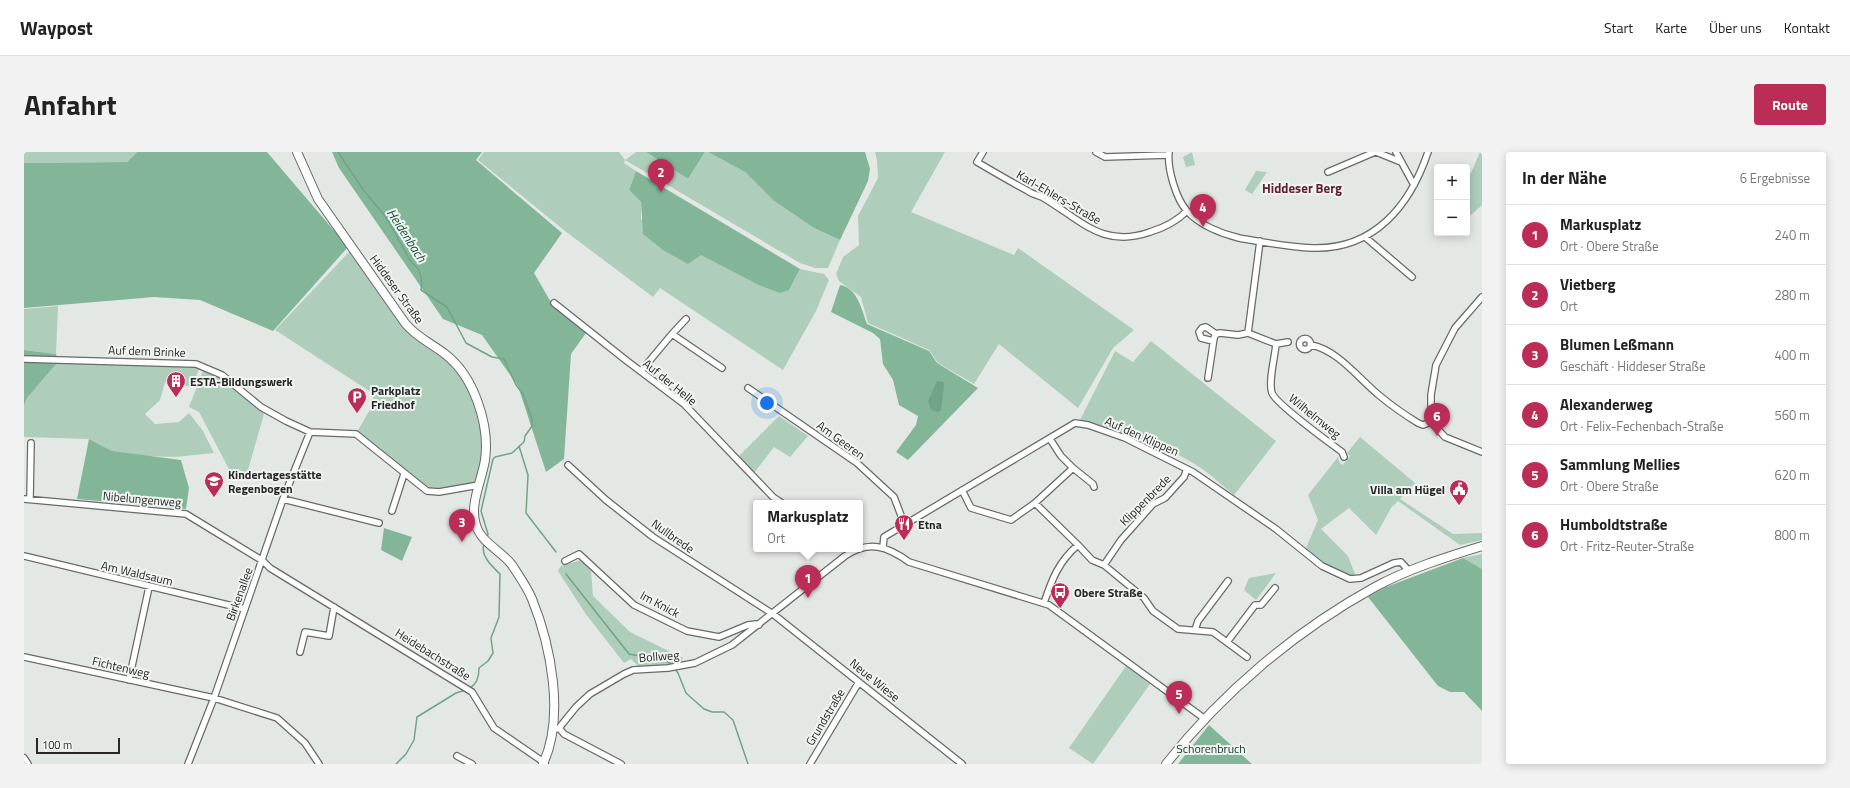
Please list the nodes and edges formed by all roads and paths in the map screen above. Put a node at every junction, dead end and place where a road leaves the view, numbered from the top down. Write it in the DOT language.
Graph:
graph roads {
  1 [pos="296,152"];
  2 [pos="983,152"];
  3 [pos="1096,152"];
  4 [pos="1376,152"];
  5 [pos="1396,152"];
  6 [pos="1428,152"];
  7 [pos="1169,153"];
  8 [pos="1401,162"];
  9 [pos="1328,172"];
  10 [pos="1414,185"];
  11 [pos="1187,211"];
  12 [pos="1365,237"];
  13 [pos="1260,241"];
  14 [pos="1412,276"];
  15 [pos="1482,297"];
  16 [pos="554,302"];
  17 [pos="686,319"];
  18 [pos="1248,333"];
  19 [pos="672,334"];
  20 [pos="1216,334"];
  21 [pos="1213,341"];
  22 [pos="1288,342"];
  23 [pos="1276,344"];
  24 [pos="1311,345"];
  25 [pos="24,359"];
  26 [pos="722,368"];
  27 [pos="641,371"];
  28 [pos="1208,378"];
  29 [pos="748,388"];
  30 [pos="1431,422"];
  31 [pos="310,432"];
  32 [pos="1050,439"];
  33 [pos="31,443"];
  34 [pos="1482,452"];
  35 [pos="1344,457"];
  36 [pos="568,465"];
  37 [pos="1074,468"];
  38 [pos="1187,469"];
  39 [pos="404,474"];
  40 [pos="479,485"];
  41 [pos="1094,487"];
  42 [pos="962,490"];
  43 [pos="27,499"];
  44 [pos="284,499"];
  45 [pos="778,500"];
  46 [pos="1035,502"];
  47 [pos="392,511"];
  48 [pos="379,523"];
  49 [pos="905,526"];
  50 [pos="1078,545"];
  51 [pos="1482,546"];
  52 [pos="883,547"];
  53 [pos="863,548"];
  54 [pos="847,552"];
  55 [pos="24,556"];
  56 [pos="565,561"];
  57 [pos="263,562"];
  58 [pos="1104,565"];
  59 [pos="1409,572"];
  60 [pos="1228,581"];
  61 [pos="149,587"];
  62 [pos="1275,588"];
  63 [pos="1044,603"];
  64 [pos="334,607"];
  65 [pos="245,609"];
  66 [pos="773,614"];
  67 [pos="759,625"];
  68 [pos="1195,630"];
  69 [pos="1227,642"];
  70 [pos="300,652"];
  71 [pos="24,657"];
  72 [pos="1247,657"];
  73 [pos="129,680"];
  74 [pos="859,682"];
  75 [pos="214,698"];
  76 [pos="1205,719"];
  77 [pos="556,729"];
  78 [pos="457,756"];
  79 [pos="24,758"];
  80 [pos="545,763"];
  81 [pos="28,764"];
  82 [pos="188,764"];
  83 [pos="319,764"];
  84 [pos="472,764"];
  85 [pos="621,764"];
  86 [pos="810,764"];
  87 [pos="962,764"];
  88 [pos="1166,764"];
  1 -- 40 [label="main road, Hiddeser Straße"];
  2 -- 11 [label="street, Karl-Ehlers-Straße"];
  3 -- 7 [label="street"];
  4 -- 8 [label="street"];
  4 -- 9 [label="street"];
  5 -- 8 [label="street"];
  6 -- 10 [label="street"];
  7 -- 11 [label="street"];
  8 -- 10 [label="street"];
  10 -- 12 [label="street"];
  11 -- 13 [label="street"];
  12 -- 13 [label="street"];
  12 -- 14 [label="street"];
  13 -- 18 [label="street"];
  15 -- 30 [label="street"];
  16 -- 27 [label="street, Auf der Helle"];
  17 -- 19 [label="street"];
  18 -- 20 [label="street"];
  18 -- 23 [label="street"];
  19 -- 26 [label="street"];
  19 -- 27 [label="street"];
  20 -- 21 [label="street"];
  20 -- 21 [label="street"];
  21 -- 28 [label="street"];
  22 -- 23 [label="street"];
  23 -- 35 [label="street, Wilhelmweg"];
  24 -- 30 [label="street"];
  25 -- 31 [label="street, Auf dem Brinke"];
  27 -- 45 [label="street, Auf der Helle"];
  29 -- 49 [label="street, Am Geeren"];
  30 -- 34 [label="street"];
  31 -- 39 [label="street, Auf dem Brinke"];
  31 -- 44 [label="street, Birkenallee"];
  32 -- 37 [label="street"];
  32 -- 38 [label="street, Auf den Klippen"];
  32 -- 42 [label="street, Auf den Klippen"];
  33 -- 43 [label="street, Nibelungenweg"];
  36 -- 66 [label="street, Nullbrede"];
  37 -- 41 [label="street"];
  37 -- 46 [label="street"];
  38 -- 58 [label="street, Klippenbrede"];
  38 -- 59 [label="street, Auf den Klippen"];
  39 -- 40 [label="street, Auf dem Brinke"];
  39 -- 47 [label="street"];
  40 -- 77 [label="main road, Hiddeser Straße"];
  42 -- 46 [label="street"];
  42 -- 49 [label="street, Auf den Klippen"];
  43 -- 57 [label="street, Nibelungenweg"];
  44 -- 48 [label="street"];
  44 -- 57 [label="street, Birkenallee"];
  46 -- 50 [label="street"];
  49 -- 52 [label="street, Auf den Klippen"];
  50 -- 58 [label="street"];
  50 -- 63 [label="street"];
  51 -- 59 [label="main road"];
  52 -- 53 [label="street"];
  52 -- 63 [label="street"];
  54 -- 66 [label="street"];
  55 -- 61 [label="street, Am Waldsaum"];
  56 -- 67 [label="street, Im Knick"];
  57 -- 64 [label="street, Heidebachstraße"];
  57 -- 65 [label="street, Birkenallee"];
  58 -- 68 [label="street"];
  59 -- 76 [label="main road"];
  60 -- 68 [label="street"];
  61 -- 65 [label="street, Am Waldsaum"];
  61 -- 73 [label="street"];
  62 -- 69 [label="street"];
  63 -- 76 [label="street"];
  64 -- 70 [label="street"];
  64 -- 80 [label="street, Heidebachstraße"];
  65 -- 75 [label="street, Birkenallee"];
  66 -- 67 [label="street, Bollweg"];
  66 -- 74 [label="street, Neue Wiese"];
  67 -- 77 [label="street, Bollweg"];
  68 -- 69 [label="street"];
  69 -- 72 [label="street"];
  71 -- 73 [label="street, Fichtenweg"];
  73 -- 75 [label="street, Fichtenweg"];
  74 -- 86 [label="street, Grundstraße"];
  74 -- 87 [label="street, Neue Wiese"];
  75 -- 82 [label="street, Birkenallee"];
  75 -- 83 [label="street, Fichtenweg"];
  76 -- 88 [label="main road"];
  77 -- 80 [label="main road, Hiddeser Straße"];
  77 -- 85 [label="street"];
  78 -- 84 [label="street"];
  79 -- 81 [label="street"];
}
